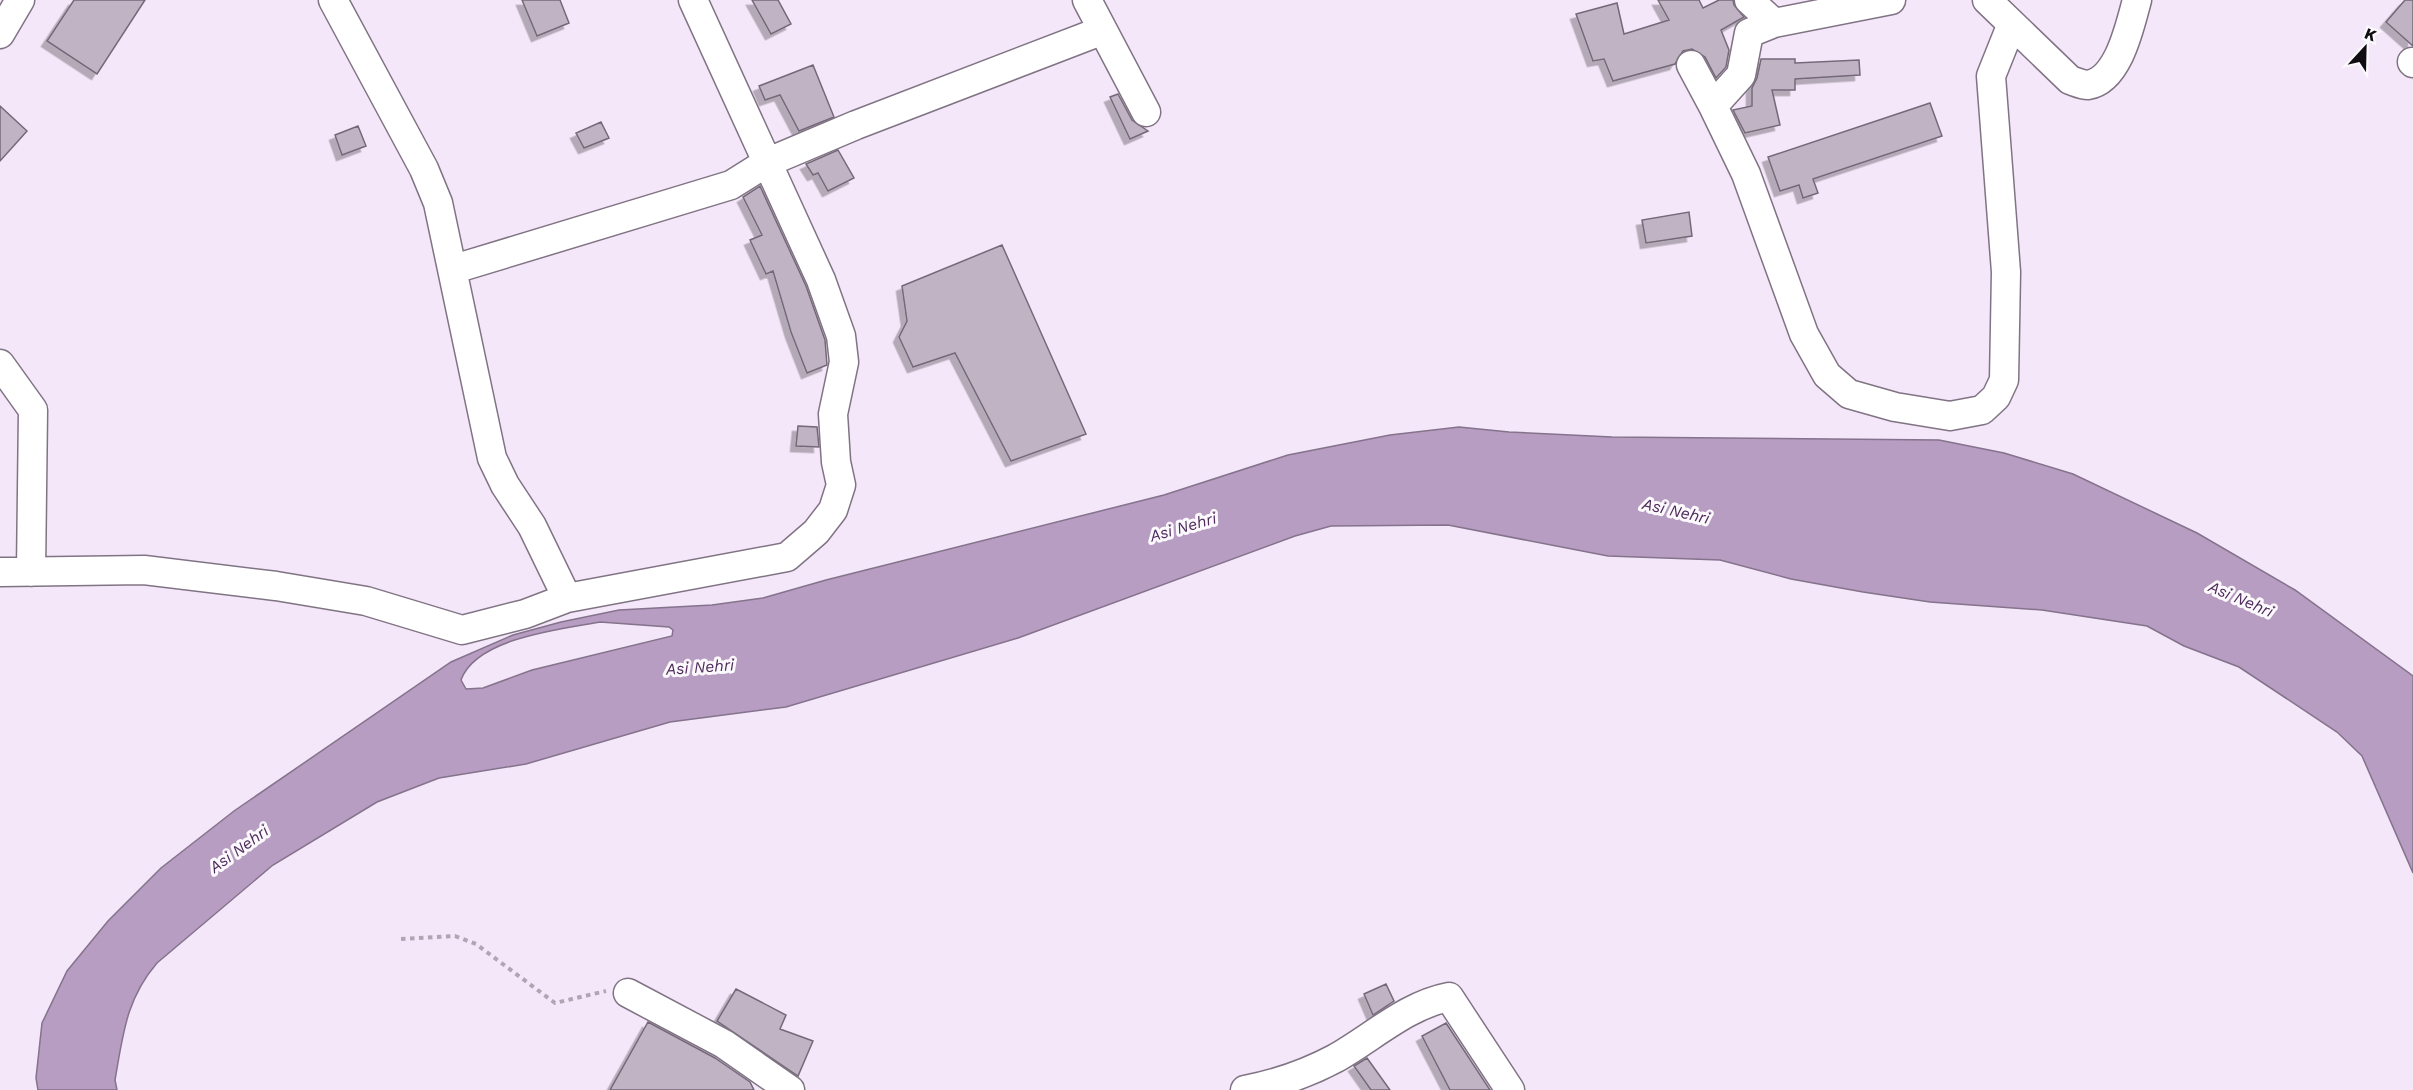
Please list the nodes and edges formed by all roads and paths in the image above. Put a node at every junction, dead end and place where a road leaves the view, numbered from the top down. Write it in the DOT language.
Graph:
graph roads {
  1 [pos="20,0"];
  2 [pos="333,0"];
  3 [pos="693,0"];
  4 [pos="1087,0"];
  5 [pos="1749,0"];
  6 [pos="1891,0"];
  7 [pos="1987,0"];
  8 [pos="2137,0"];
  9 [pos="1774,23"];
  10 [pos="2012,26"];
  11 [pos="1101,31"];
  12 [pos="0,34"];
  13 [pos="1691,65"];
  14 [pos="1713,106"];
  15 [pos="1146,112"];
  16 [pos="766,163"];
  17 [pos="454,269"];
  18 [pos="0,364"];
  19 [pos="0,572"];
  20 [pos="31,572"];
  21 [pos="567,598"];
  22 [pos="401,939"];
  23 [pos="628,993"];
  24 [pos="790,1090"];
  25 [pos="1245,1090"];
  26 [pos="1510,1090"];
  1 -- 12 [label="street"];
  2 -- 17 [label="street"];
  3 -- 16 [label="street"];
  4 -- 11 [label="street"];
  5 -- 9 [label="street"];
  6 -- 9 [label="street"];
  7 -- 10 [label="street"];
  8 -- 10 [label="street"];
  9 -- 14 [label="street"];
  10 -- 14 [label="street"];
  11 -- 15 [label="street"];
  11 -- 16 [label="street"];
  13 -- 14 [label="street"];
  16 -- 17 [label="street"];
  16 -- 21 [label="street"];
  17 -- 21 [label="street"];
  18 -- 20 [label="street"];
  19 -- 20 [label="street"];
  20 -- 21 [label="street"];
  22 -- 23 [label="path"];
  23 -- 24 [label="street"];
  25 -- 26 [label="street"];
}
